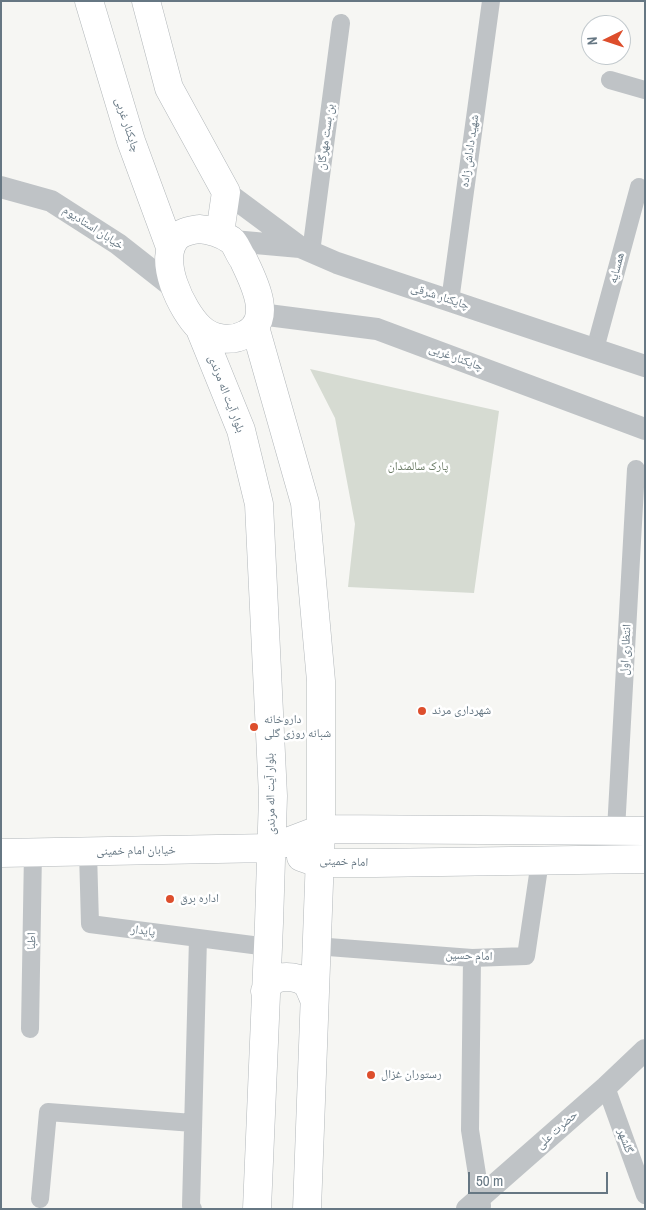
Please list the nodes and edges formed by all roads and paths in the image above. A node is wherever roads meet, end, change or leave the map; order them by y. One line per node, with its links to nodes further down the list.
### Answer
1 (89, 1): 11 (main road, چایکنار غربی)
2 (146, 1): 9 (main road)
3 (490, 1): 14 (street, شهید داداش زاده)
4 (341, 23): 12 (street, بن بست مهرگان)
5 (610, 80): 6 (street)
6 (645, 90)
7 (639, 186): 17 (street, همسایه)
8 (1, 187): 13 (street, خیابان استادیوم)
9 (226, 192): 10 (main road); 12 (street)
10 (226, 237): 11 (main road); 12 (street, چایکنار شرقی); 15 (main road)
11 (170, 247): 13 (main road)
12 (305, 249): 14 (street, چایکنار شرقی)
13 (174, 288): 16 (main road)
14 (450, 301): 17 (street, چایکنار شرقی)
15 (258, 321): 16 (main road); 19 (street, چایکنار غربی); 21 (main road)
16 (200, 329): 24 (main road, بلوار آیت اله مرندی)
17 (596, 349): 18 (street, چایکنار شرقی)
18 (645, 366)
19 (645, 428)
20 (636, 470): 22 (street, انتظاری اول)
21 (320, 829): 22 (main road); 24 (main road); 30 (main road)
22 (616, 830): 23 (main road)
23 (645, 831)
24 (271, 848): 26 (main road, خیابان امام خمینی); 30 (main road, امام خمینی); 33 (main road, بلوار آیت اله مرندی)
25 (33, 852): 26 (main road, خیابان امام خمینی); 27 (main road, خیابان امام خمینی); 37 (street, اطبا)
26 (88, 852): 31 (street, پایدار)
27 (1, 853)
28 (645, 859): 29 (main road, امام خمینی)
29 (540, 861): 30 (main road, امام خمینی); 34 (street, امام حسین)
30 (318, 863): 32 (main road)
31 (198, 938): 33 (street, پایدار); 40 (street)
32 (315, 946): 34 (street, امام حسین); 36 (main road)
33 (268, 947): 35 (main road, بلوار آیت اله مرندی)
34 (472, 958): 44 (street)
35 (265, 991): 36 (main road); 46 (main road, بلوار آیت اله مرندی)
36 (314, 999): 47 (main road)
37 (30, 1029)
38 (645, 1050): 39 (street, حضرت علی)
39 (606, 1087): 41 (street, گلشهر); 44 (street, حضرت علی)
40 (193, 1123): 43 (street); 45 (street)
41 (637, 1150): 42 (street, گلشهر)
42 (645, 1195)
43 (40, 1199)
44 (477, 1205)
45 (193, 1209)
46 (257, 1209)
47 (307, 1209)

